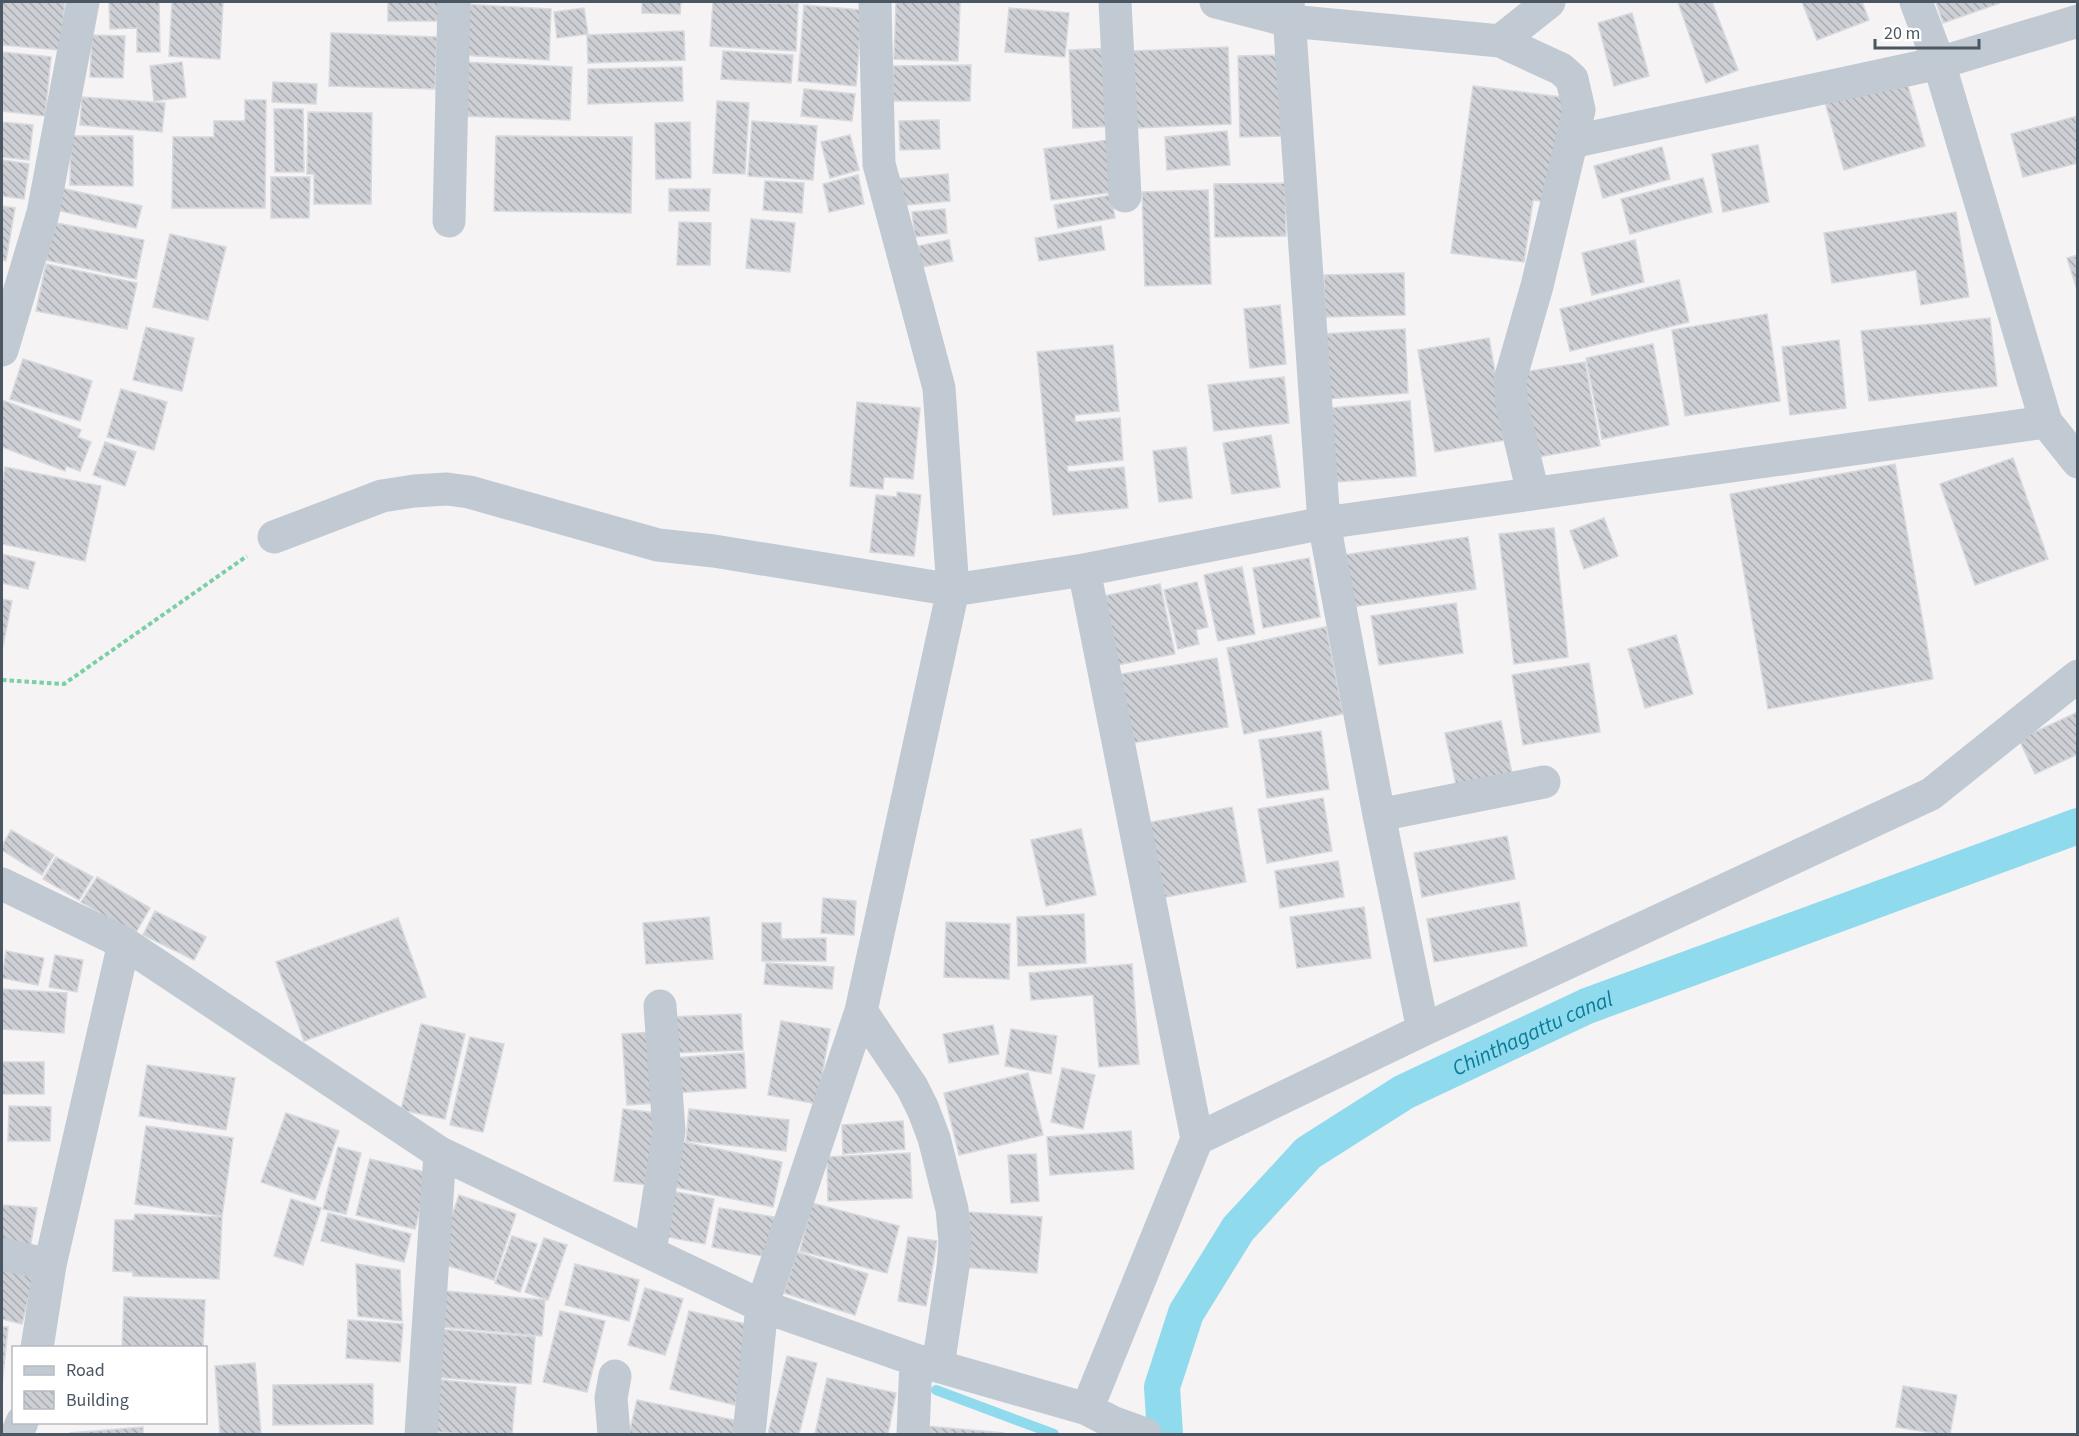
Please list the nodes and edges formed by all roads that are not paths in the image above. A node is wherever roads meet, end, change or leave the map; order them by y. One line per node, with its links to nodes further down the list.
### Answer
1 (83, 2): 15 (street)
2 (454, 2): 14 (street)
3 (875, 2): 22 (street)
4 (1115, 2): 13 (street)
5 (1216, 2): 8 (street)
6 (1549, 2): 10 (street)
7 (1916, 2): 11 (street)
8 (1289, 11): 10 (street); 19 (street)
9 (2078, 21): 11 (street)
10 (1500, 41): 12 (street)
11 (1939, 63): 12 (street); 16 (street)
12 (1571, 142): 18 (street)
13 (1125, 196)
14 (449, 221)
15 (2, 350)
16 (2046, 422): 17 (street); 18 (street)
17 (2078, 462)
18 (1533, 493): 19 (street)
19 (1324, 523): 21 (street); 25 (street)
20 (274, 537): 22 (street)
21 (1084, 570): 22 (street); 31 (street)
22 (953, 590): 29 (street)
23 (2078, 676): 30 (street)
24 (1544, 782): 25 (street)
25 (1379, 815): 30 (street)
26 (2, 884): 27 (street)
27 (124, 943): 32 (street); 35 (street)
28 (660, 1006): 33 (street)
29 (861, 1011): 36 (street); 38 (street)
30 (1423, 1030): 31 (street)
31 (1197, 1139): 40 (street)
32 (440, 1153): 33 (street); 41 (street)
33 (650, 1252): 36 (street)
34 (2, 1254): 35 (street)
35 (50, 1265): 37 (street)
36 (762, 1306): 38 (street); 43 (street)
37 (37, 1346)
38 (927, 1363): 40 (street); 44 (street)
39 (615, 1376): 42 (street)
40 (1099, 1415): 45 (street)
41 (421, 1434)
42 (614, 1434)
43 (749, 1434)
44 (913, 1434)
45 (1145, 1434)

